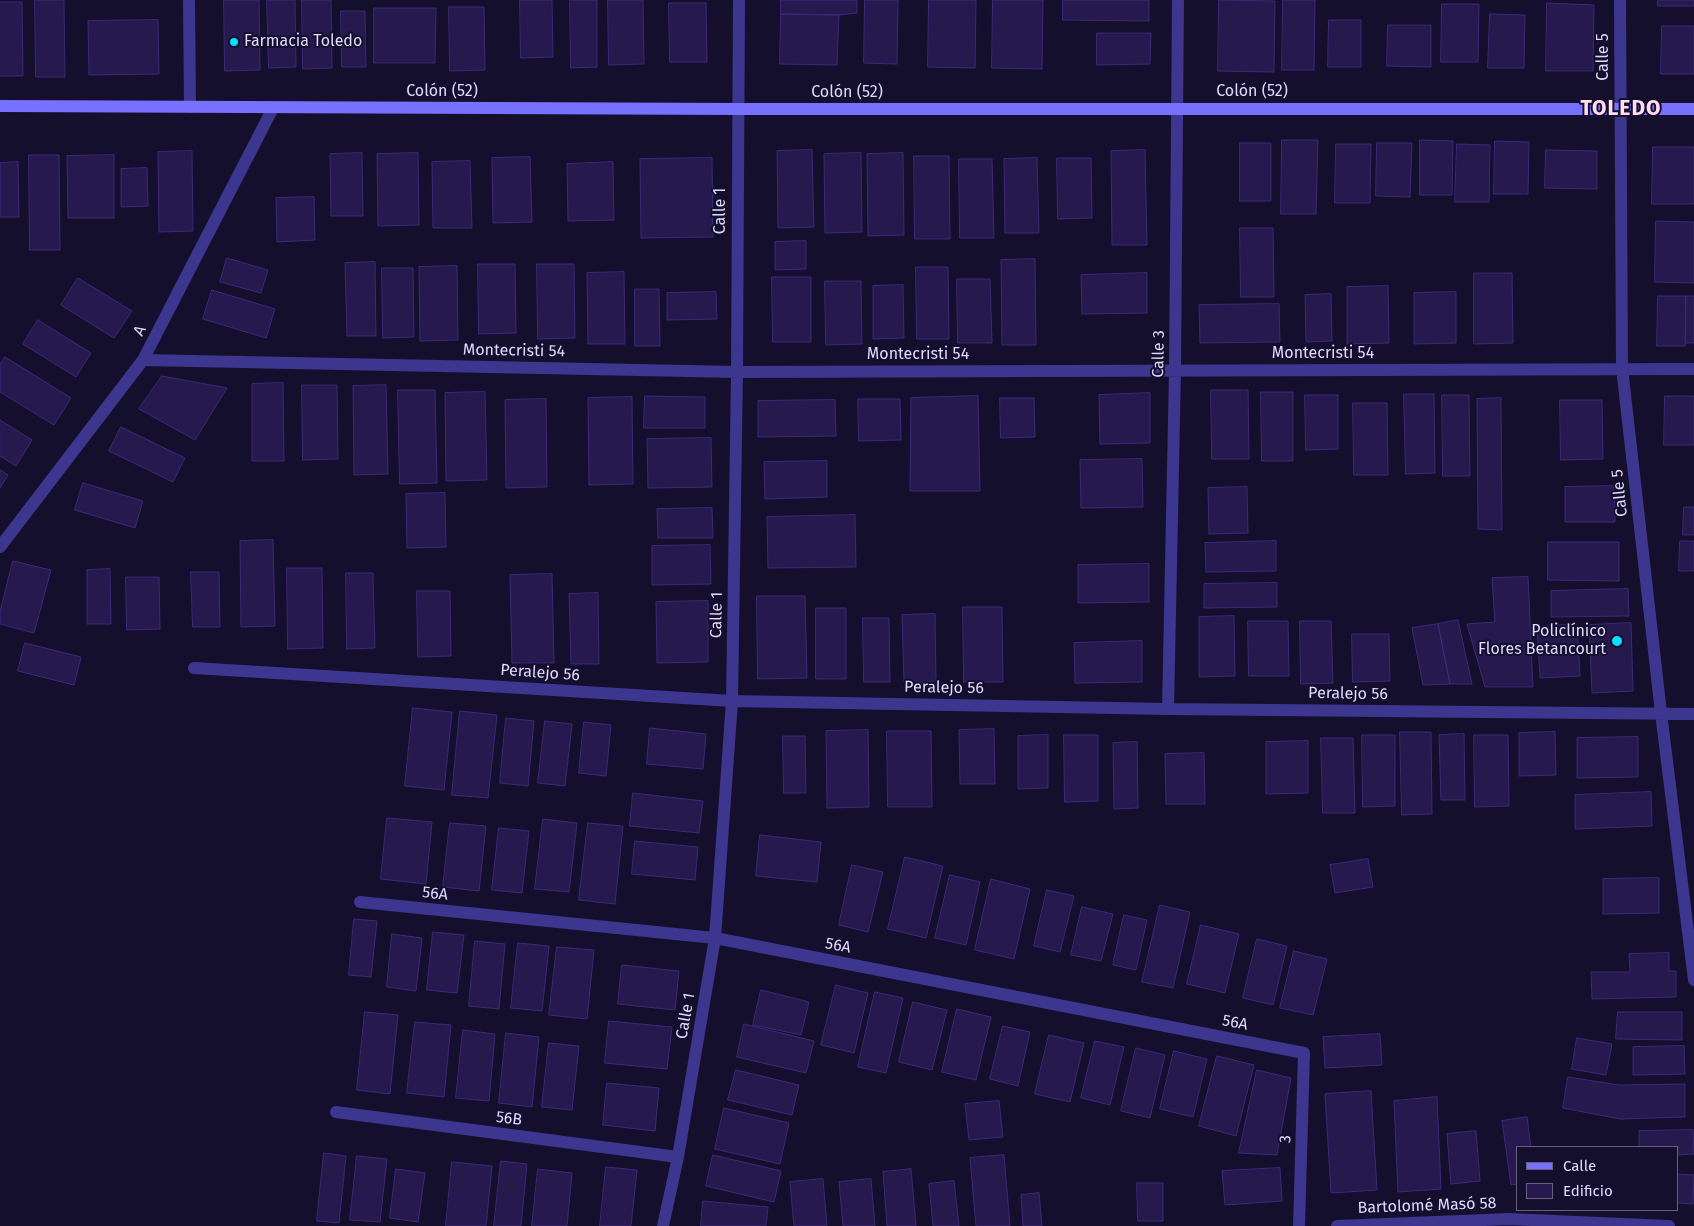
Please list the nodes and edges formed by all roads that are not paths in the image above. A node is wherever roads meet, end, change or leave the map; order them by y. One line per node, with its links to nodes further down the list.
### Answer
1 (189, 0): 6 (street)
2 (739, 0): 11 (street, Calle 1)
3 (1178, 0): 10 (street, Calle 3)
4 (1620, 0): 8 (street, Calle 5)
5 (0, 106): 6 (main road, Colón (52))
6 (190, 107): 7 (main road, Colón (52))
7 (273, 108): 11 (main road, Colón (52)); 12 (street, A)
8 (1621, 108): 9 (main road, Colón (52)); 10 (main road, Colón (52)); 13 (street, Calle 5)
9 (1694, 108)
10 (1177, 109): 11 (main road, Colón (52)); 15 (street, Calle 3)
11 (738, 110): 16 (street, Calle 1)
12 (143, 360): 16 (street, Montecristi 54); 17 (street, A)
13 (1622, 368): 14 (street, Montecristi 54); 15 (street, Montecristi 54); 21 (street, Calle 5)
14 (1694, 369)
15 (1175, 371): 16 (street, Montecristi 54); 20 (street, Calle 3)
16 (737, 372): 19 (street, Calle 1)
17 (0, 547)
18 (194, 668): 19 (street, Peralejo 56)
19 (732, 701): 20 (street, Peralejo 56); 24 (street, Calle 1)
20 (1168, 708): 21 (street, Peralejo 56)
21 (1661, 713): 22 (street, Peralejo 56); 25 (street, Calle 5)
22 (1694, 714)
23 (360, 902): 24 (street, 56A)
24 (715, 938): 26 (street, 56A); 28 (street, Calle 1)
25 (1694, 980)
26 (1304, 1054): 30 (street, 3)
27 (336, 1112): 28 (street, 56B)
28 (678, 1157): 29 (street, Calle 1)
29 (663, 1226)
30 (1299, 1226)
31 (1337, 1226): 32 (street, Bartolomé Masó 58)
32 (1669, 1226)

